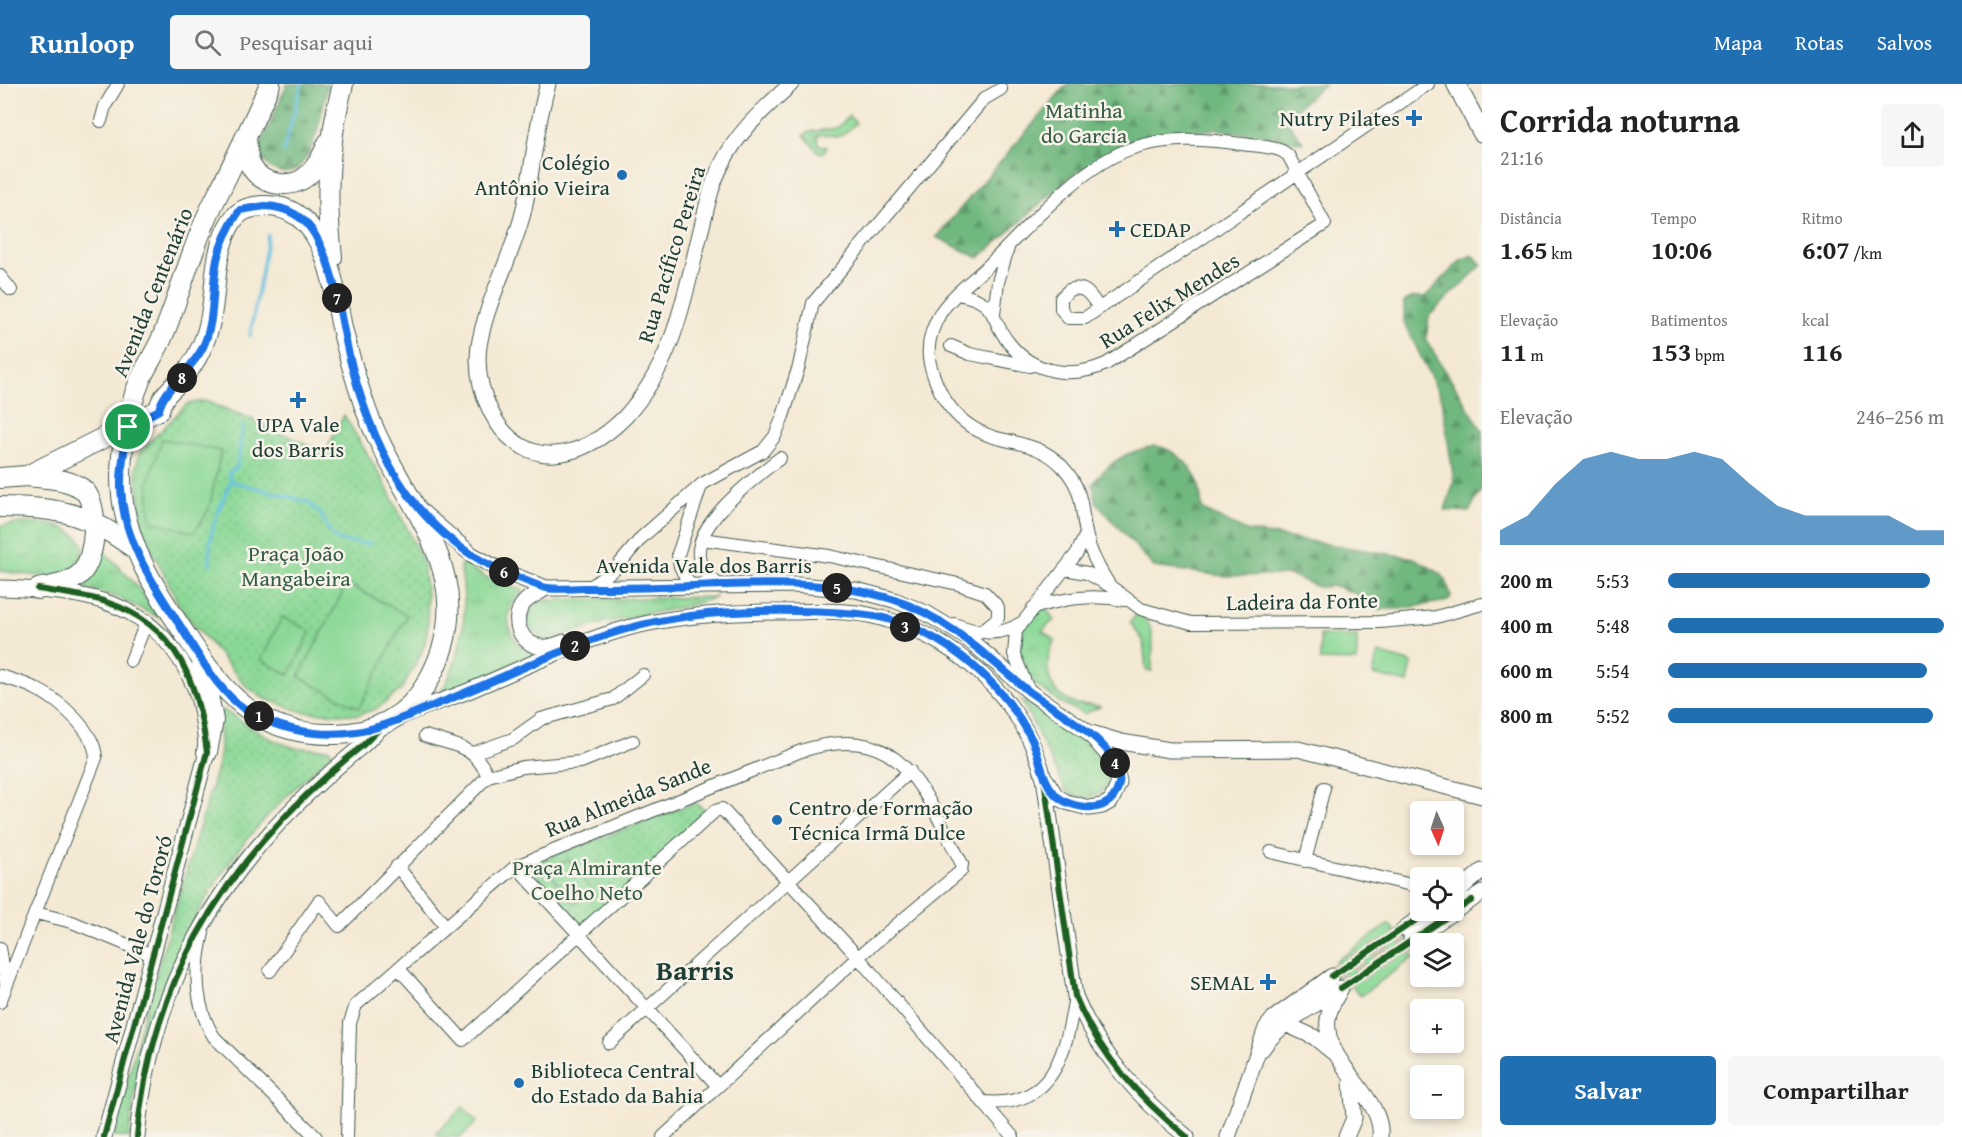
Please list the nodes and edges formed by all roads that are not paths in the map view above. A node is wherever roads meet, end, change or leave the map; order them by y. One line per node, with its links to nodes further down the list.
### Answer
1 (118, 84): 9 (street)
2 (270, 84): 12 (main road, Avenida Centenário)
3 (343, 84): 11 (main road)
4 (548, 84): 5 (street, Rua Pacífico Pereira)
5 (791, 84)
6 (1428, 84): 13 (street)
7 (1456, 84): 10 (main road)
8 (1001, 89): 27 (street)
9 (101, 121)
10 (1482, 133)
11 (332, 134): 12 (main road); 16 (main road)
12 (246, 138): 23 (main road, Avenida Centenário)
13 (1297, 176): 14 (street); 19 (street); 22 (street, Rua Felix Mendes)
14 (1009, 245): 18 (street); 20 (street)
15 (0, 276): 17 (street)
16 (335, 284): 23 (main road); 28 (main road)
17 (12, 290)
18 (958, 294): 20 (street); 33 (street)
19 (1099, 308)
20 (994, 314): 22 (street)
21 (951, 346): 22 (street)
22 (1040, 369)
23 (128, 427): 25 (main road); 35 (main road)
24 (780, 458): 34 (street)
25 (27, 476): 26 (main road); 32 (main road)
26 (0, 478)
27 (702, 484): 37 (street); 42 (street)
28 (411, 501): 41 (street, Avenida Vale dos Barris); 57 (main road)
29 (0, 507): 30 (main road)
30 (23, 507): 31 (main road); 32 (main road)
31 (0, 514)
32 (93, 521): 35 (main road); 43 (main road)
33 (1086, 534): 36 (street); 39 (street)
34 (702, 539): 38 (street); 51 (street)
35 (134, 548): 52 (main road)
36 (1065, 569): 39 (street, Ladeira da Fonte); 46 (street)
37 (690, 586): 38 (street, Avenida Vale dos Barris); 42 (street, Avenida Vale dos Barris)
38 (720, 586): 48 (street, Avenida Vale dos Barris)
39 (1110, 586): 44 (street, Ladeira da Fonte)
40 (0, 588): 43 (street)
41 (546, 588): 42 (street, Avenida Vale dos Barris); 50 (street)
42 (589, 588)
43 (38, 589): 47 (street)
44 (1126, 600): 45 (street, Ladeira da Fonte); 46 (street, Ladeira da Fonte)
45 (1482, 604)
46 (1033, 608): 49 (street)
47 (147, 620): 53 (street); 61 (street)
48 (942, 620): 51 (street); 56 (street, Avenida Vale dos Barris)
49 (1021, 623): 51 (street); 56 (street)
50 (632, 627): 57 (street, Avenida Vale dos Barris); 65 (street, Avenida Vale dos Barris)
51 (979, 633)
52 (200, 658): 57 (main road); 61 (main road)
53 (131, 660)
54 (643, 675): 62 (street)
55 (0, 676): 79 (street)
56 (1031, 693): 58 (street, Avenida Vale dos Barris)
57 (385, 724): 80 (street, Avenida Vale do Tororó)
58 (1088, 732): 65 (street); 67 (street)
59 (425, 736): 62 (street)
60 (633, 741): 64 (street)
61 (207, 752): 86 (street, Avenida Vale do Tororó)
62 (472, 753): 64 (street)
63 (910, 771): 71 (street, Rua Almeida Sande); 73 (street); 87 (street)
64 (488, 776): 70 (street)
65 (1044, 778): 92 (street, Avenida Vale dos Barris)
66 (1324, 788): 69 (street)
67 (1482, 796)
68 (1271, 852): 69 (street)
69 (1305, 861): 74 (street)
70 (398, 866): 83 (street); 89 (street)
71 (516, 866): 83 (street, Rua Almeida Sande); 84 (street)
72 (1482, 871): 75 (street)
73 (787, 880): 84 (street); 87 (street); 94 (street)
74 (1410, 885)
75 (1464, 886)
76 (1464, 897): 77 (street)
77 (1479, 899): 78 (street)
78 (1464, 906)
79 (36, 913): 86 (street); 91 (street)
80 (207, 917): 103 (street, Avenida Vale do Tororó); 104 (street)
81 (1420, 921): 82 (street)
82 (1434, 921)
83 (446, 927): 88 (street, Rua Almeida Sande)
84 (580, 935): 88 (street); 94 (street)
85 (0, 948): 91 (street)
86 (152, 955): 102 (street, Avenida Vale do Tororó)
87 (858, 957): 99 (street); 100 (street)
88 (399, 969): 105 (street, Rua Almeida Sande)
89 (270, 971)
90 (0, 972): 91 (street)
91 (6, 985): 93 (street)
92 (1076, 996): 100 (street); 107 (street, Avenida Vale dos Barris)
93 (0, 1002)
94 (647, 1009): 96 (street); 99 (street)
95 (1280, 1022): 97 (street); 97 (street); 108 (street)
96 (609, 1042)
97 (1340, 1059): 98 (street)
98 (1351, 1077): 109 (street); 110 (street)
99 (717, 1085): 101 (street)
100 (985, 1102): 106 (street)
101 (667, 1136)
102 (104, 1137)
103 (137, 1137)
104 (316, 1137)
105 (347, 1137)
106 (1013, 1137)
107 (1187, 1137)
108 (1228, 1137)
109 (1346, 1137)
110 (1380, 1137)

